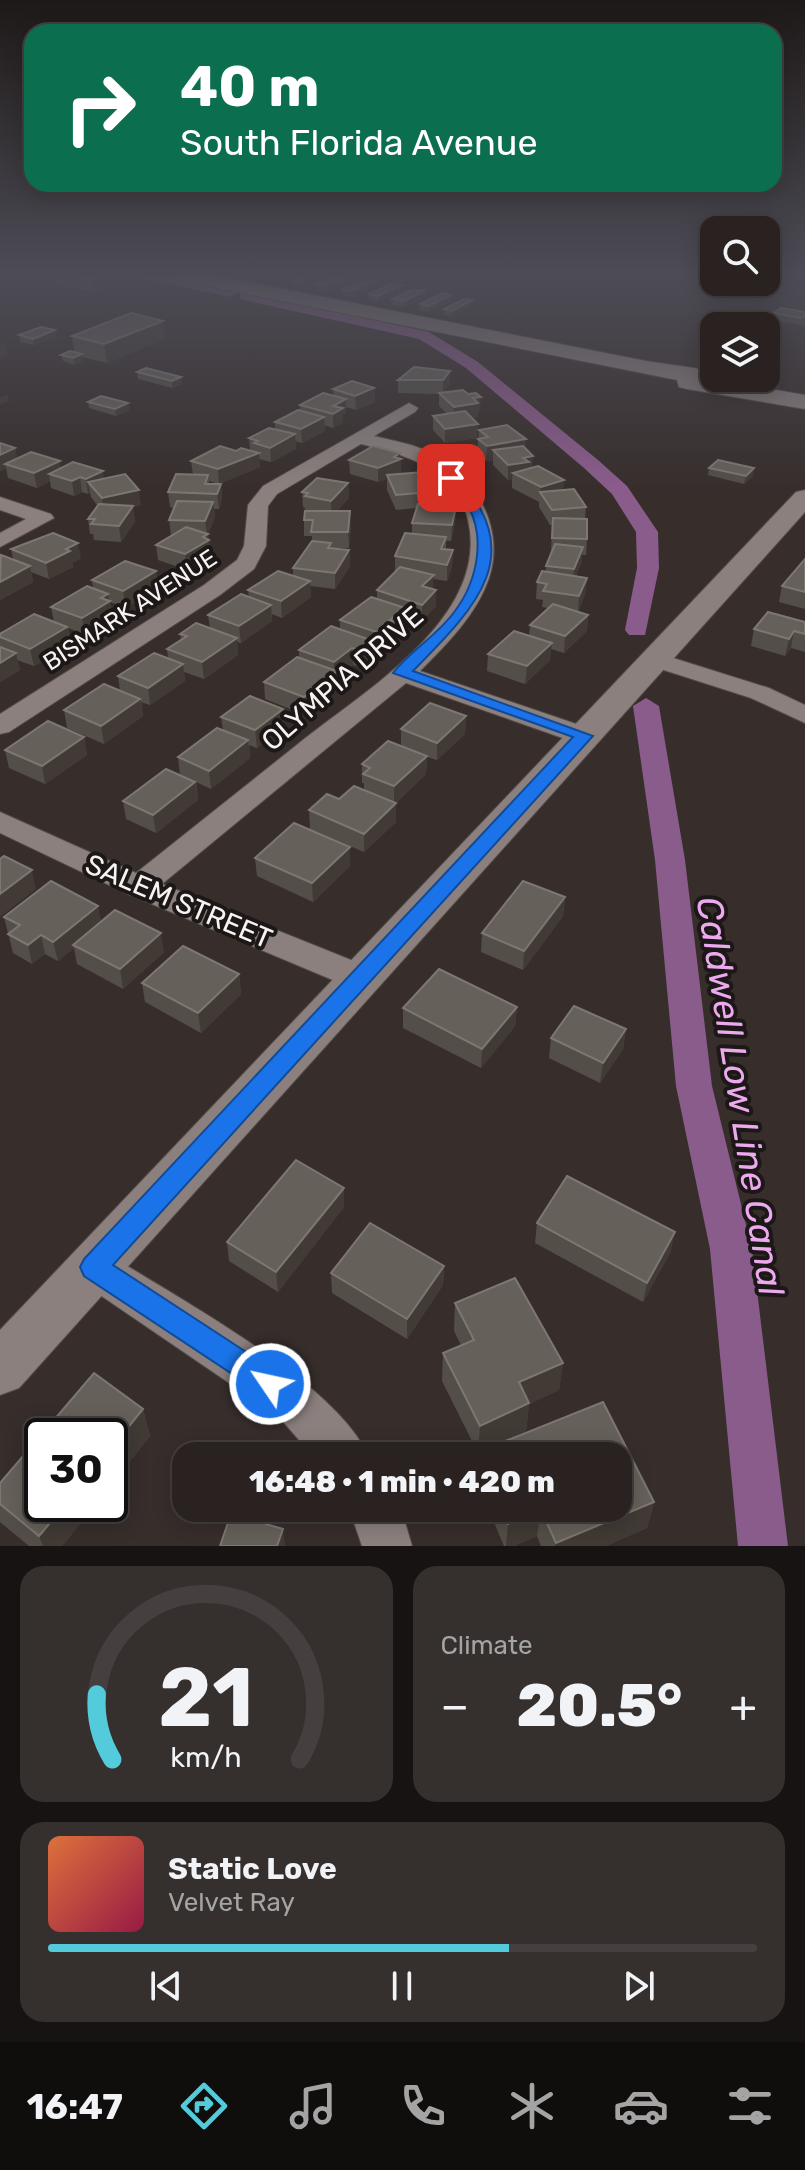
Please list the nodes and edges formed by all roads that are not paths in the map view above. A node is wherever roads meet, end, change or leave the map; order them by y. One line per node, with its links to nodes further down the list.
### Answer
1 (527, 344): 2 (main road)
2 (646, 368): 3 (main road); 6 (main road)
3 (700, 376)
4 (780, 388): 5 (main road)
5 (805, 392)
6 (805, 402)
7 (409, 408): 8 (street, BISMARK AVENUE)
8 (359, 438): 14 (street, OLYMPIA DRIVE); 16 (street, BISMARK AVENUE)
9 (805, 480): 10 (street)
10 (805, 497): 13 (street)
11 (0, 503): 12 (street)
12 (0, 541)
13 (654, 659): 15 (street); 17 (street)
14 (402, 673): 17 (street); 19 (street, OLYMPIA DRIVE)
15 (805, 715)
16 (0, 726)
17 (584, 736): 20 (street)
18 (0, 821): 19 (street, SALEM STREET)
19 (139, 887): 20 (street, SALEM STREET)
20 (359, 977): 21 (street)
21 (93, 1267): 22 (street); 23 (street)
22 (0, 1369)
23 (332, 1442)
24 (381, 1522): 25 (street)
25 (387, 1546)

